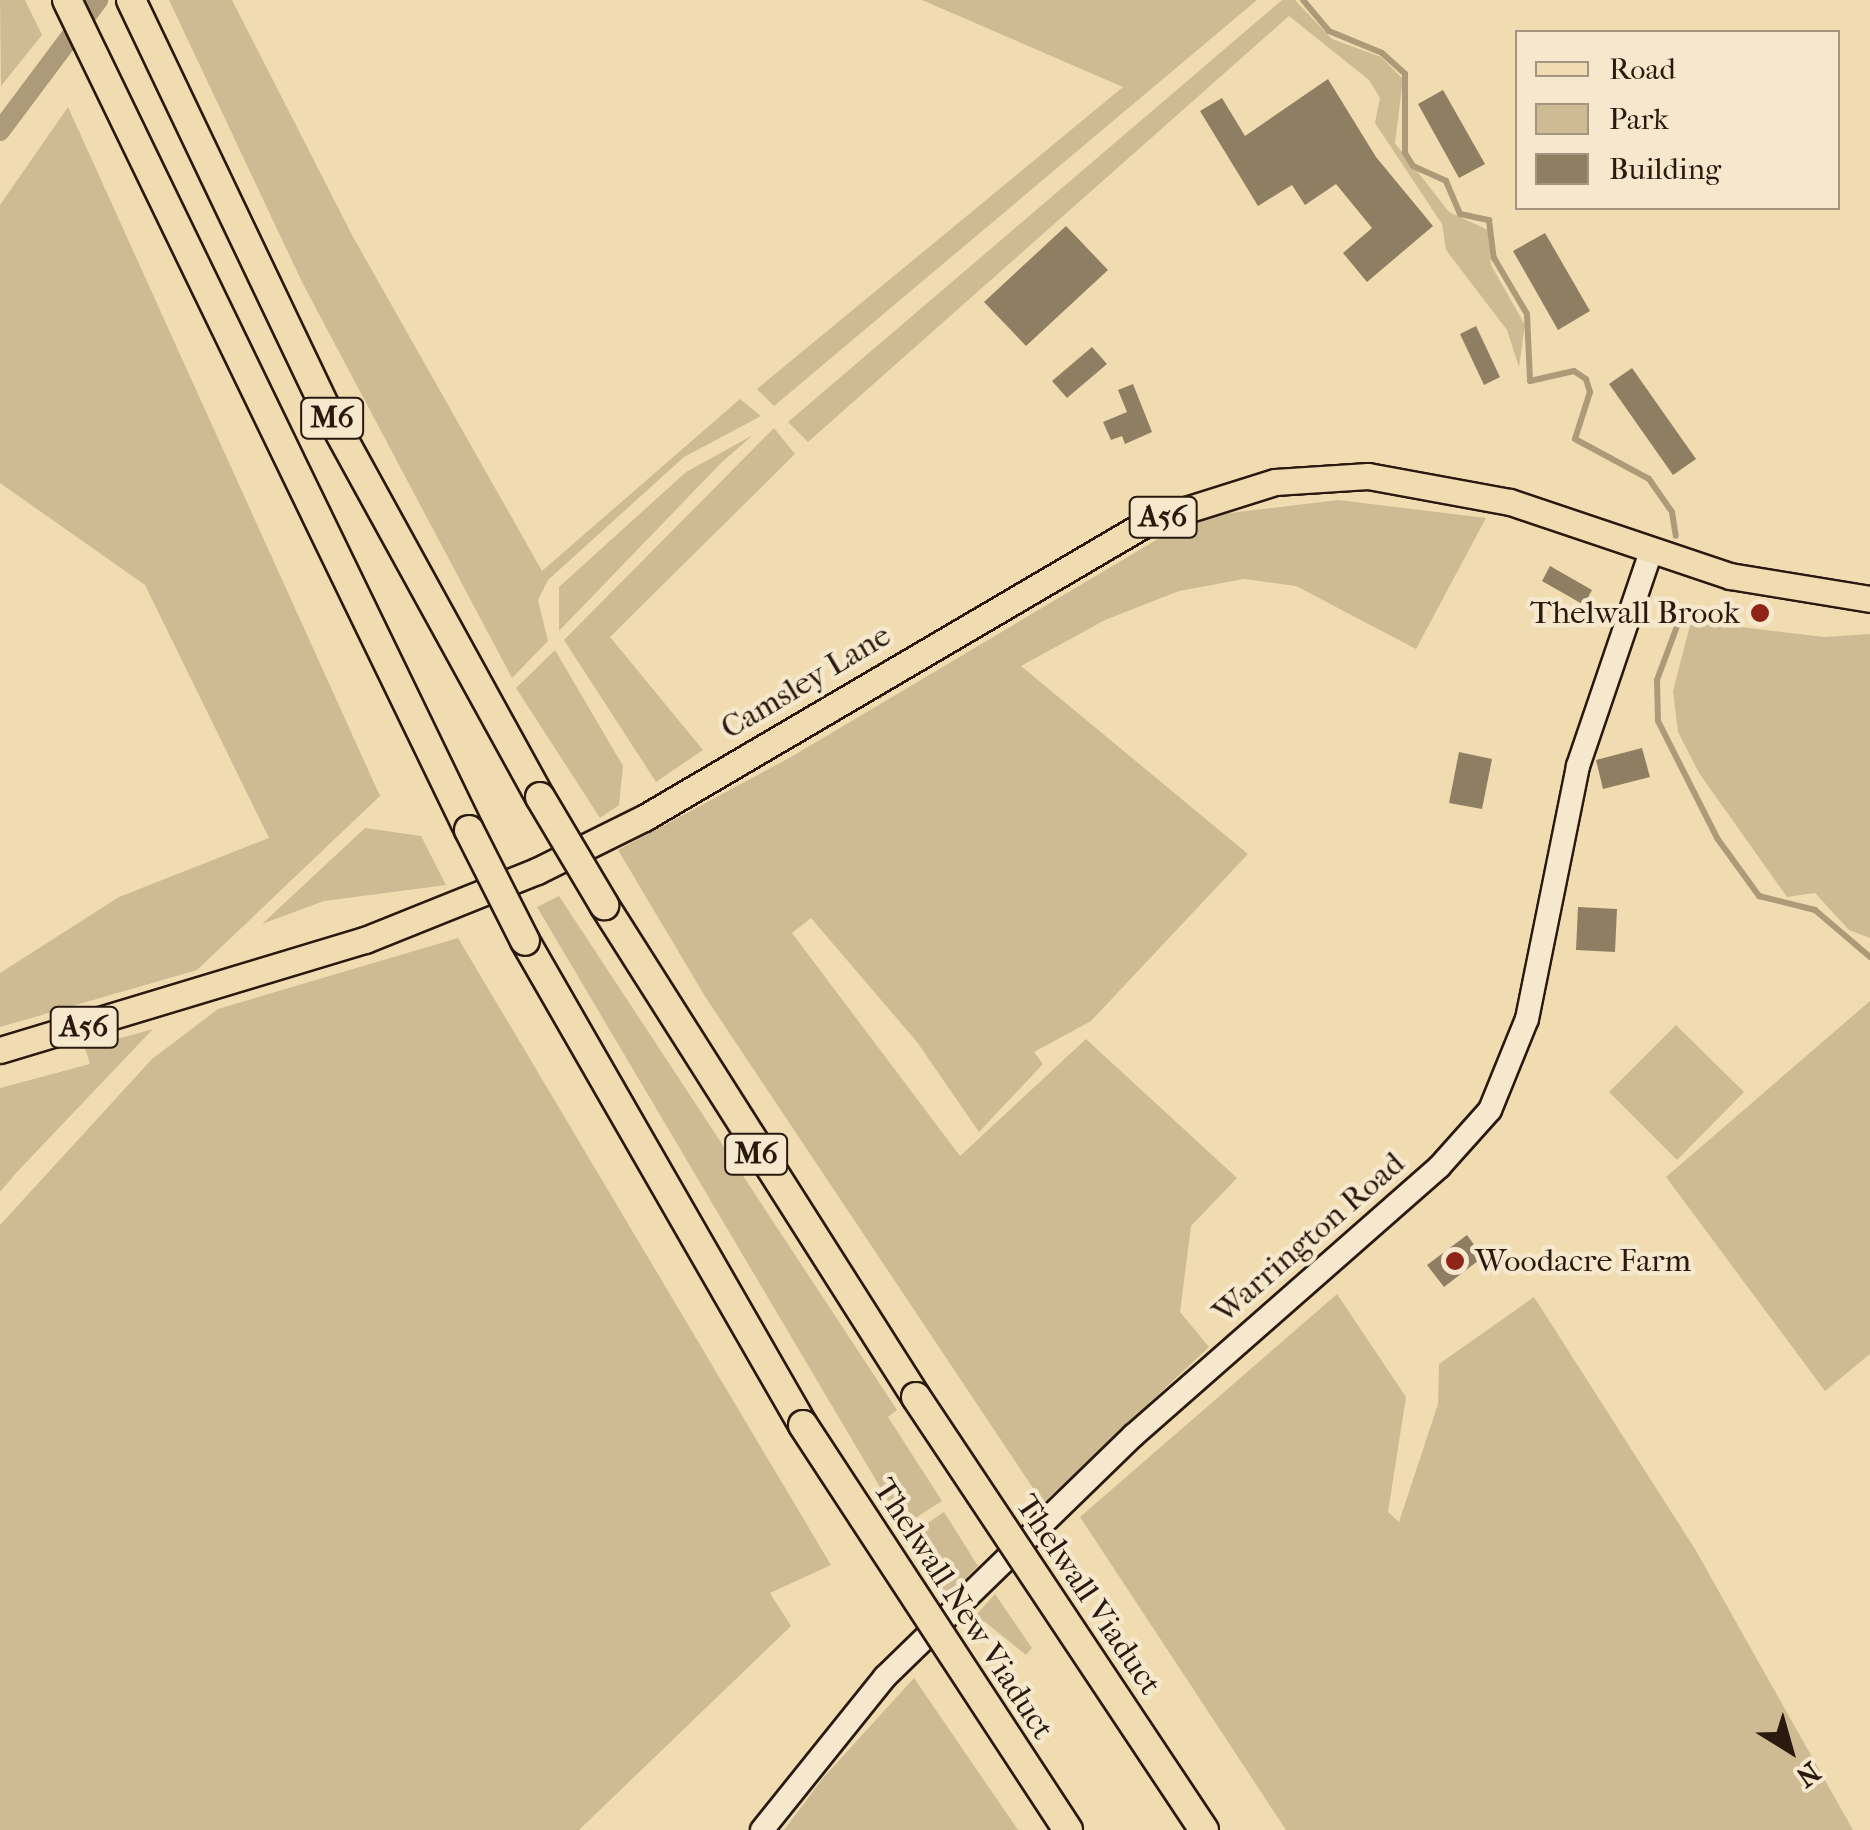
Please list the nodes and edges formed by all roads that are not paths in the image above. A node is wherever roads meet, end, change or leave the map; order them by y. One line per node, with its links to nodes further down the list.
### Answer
1 (67, 0): 7 (highway, Thelwall New Viaduct / M6, bridge)
2 (131, 0): 8 (highway, Thelwall Viaduct / M6, bridge)
3 (1651, 551): 4 (main road, A56); 5 (main road, Camsley Lane / A56); 6 (street, Warrington Road)
4 (1870, 599)
5 (0, 1050)
6 (762, 1830)
7 (1068, 1830)
8 (1204, 1830)

